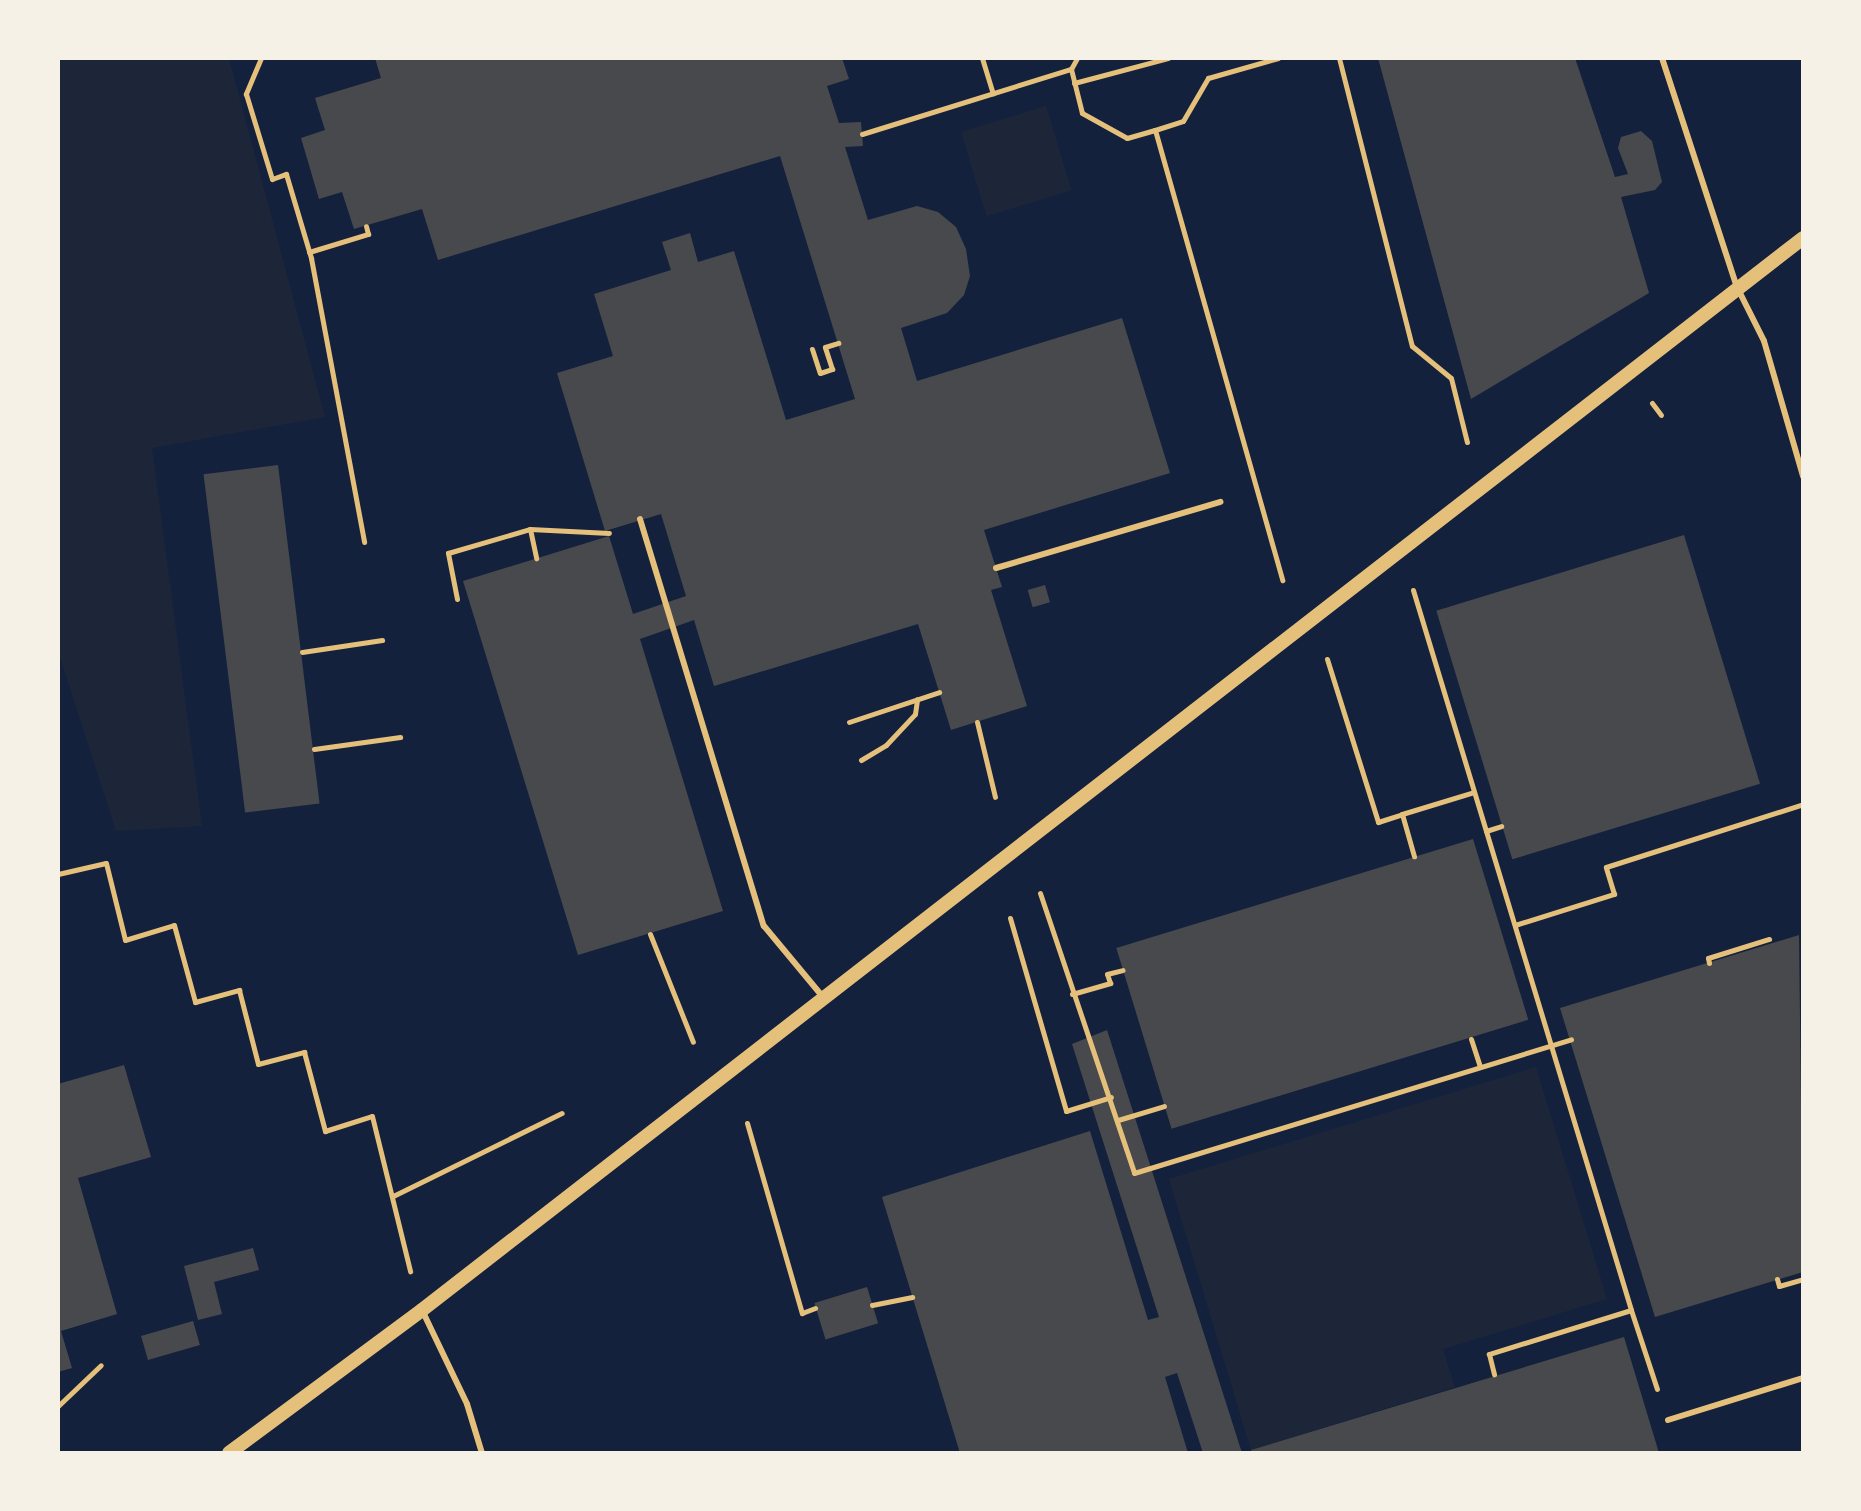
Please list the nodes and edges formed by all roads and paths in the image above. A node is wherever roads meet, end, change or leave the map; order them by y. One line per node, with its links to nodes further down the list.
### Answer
1 (261, 58): 15 (path)
2 (982, 58): 10 (path)
3 (1077, 58): 8 (path)
4 (1168, 58): 9 (path)
5 (1278, 58): 11 (path)
6 (1339, 58): 19 (path)
7 (1662, 58): 16 (lane)
8 (1071, 69): 9 (path); 10 (path)
9 (1074, 83): 11 (path)
10 (993, 93): 12 (path)
11 (1155, 130): 29 (path)
12 (862, 134)
13 (366, 226): 15 (path)
14 (1803, 238): 16 (street)
15 (309, 252): 25 (path)
16 (1737, 287): 20 (lane); 26 (street)
17 (838, 343): 18 (path)
18 (812, 349)
19 (1467, 442)
20 (1803, 476)
21 (1220, 502): 28 (lane)
22 (640, 519): 24 (lane)
23 (530, 529): 24 (path); 27 (path); 30 (path)
24 (645, 537): 57 (lane)
25 (364, 542)
26 (1399, 548): 41 (path); 57 (street)
27 (536, 558)
28 (996, 568)
29 (1282, 580)
30 (457, 599)
31 (382, 640): 32 (path)
32 (302, 652)
33 (1327, 659): 44 (path)
34 (939, 692): 35 (path)
35 (917, 699): 36 (path); 40 (path)
36 (849, 722)
37 (977, 722): 42 (path)
38 (400, 737): 39 (path)
39 (314, 749)
40 (861, 760)
41 (1474, 792): 44 (path); 46 (path)
42 (995, 797)
43 (1803, 804): 51 (path)
44 (1402, 814): 47 (path)
45 (1501, 826): 46 (path)
46 (1486, 831): 51 (path)
47 (1414, 856)
48 (58, 874): 68 (path)
49 (1040, 893): 56 (path)
50 (1010, 918): 63 (path)
51 (1515, 925): 61 (path)
52 (650, 934): 60 (path)
53 (1769, 939): 54 (path)
54 (1709, 963)
55 (1123, 970): 56 (path)
56 (1072, 994): 63 (path)
57 (823, 997): 75 (street)
58 (1471, 1039): 62 (path)
59 (1571, 1039): 61 (path)
60 (693, 1042)
61 (1551, 1046): 62 (path); 76 (path)
62 (1480, 1066): 66 (path)
63 (1111, 1097): 66 (path)
64 (1164, 1106): 66 (path)
65 (562, 1113): 68 (path)
66 (1118, 1120)
67 (747, 1123): 74 (path)
68 (393, 1196): 69 (path)
69 (403, 1243)
70 (1777, 1279): 71 (path)
71 (1803, 1279)
72 (912, 1297): 73 (path)
73 (872, 1305)
74 (815, 1308)
75 (422, 1310): 82 (street); 83 (lane)
76 (1631, 1310): 78 (path); 81 (path)
77 (101, 1365): 80 (path)
78 (1494, 1374)
79 (1803, 1378): 81 (lane)
80 (58, 1406)
81 (1668, 1420)
82 (229, 1453)
83 (482, 1453)

